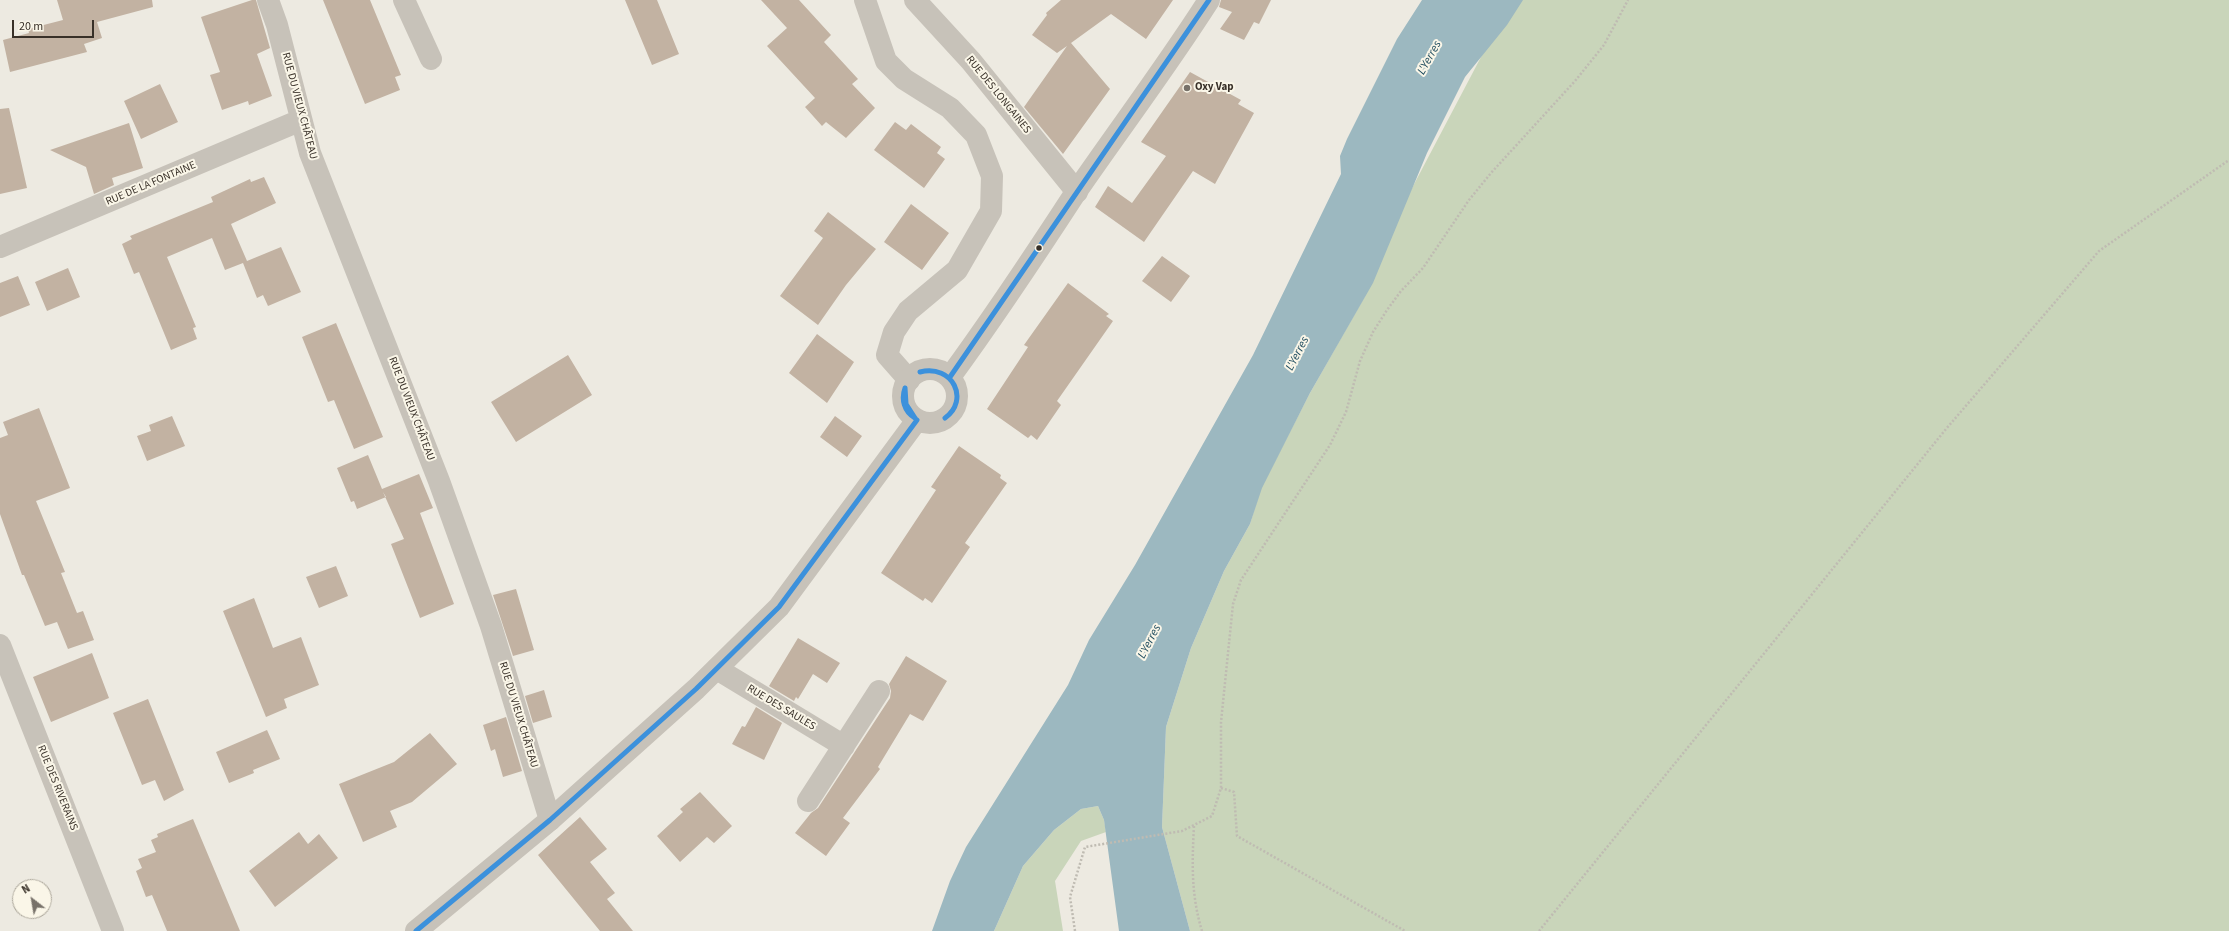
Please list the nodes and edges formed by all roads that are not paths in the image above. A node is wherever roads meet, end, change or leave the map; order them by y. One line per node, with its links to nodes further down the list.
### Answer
1 (268, 0): 7 (street, RUE DU VIEUX CHÂTEAU)
2 (404, 0): 6 (street)
3 (865, 0): 11 (street)
4 (916, 0): 8 (street, RUE DES LONGAINES)
5 (1208, 0): 8 (street)
6 (431, 59)
7 (301, 120): 9 (street, RUE DE LA FONTAINE); 18 (street, RUE DU VIEUX CHÂTEAU)
8 (1077, 192): 10 (street)
9 (0, 247)
10 (950, 377): 11 (street); 12 (street)
11 (909, 380): 12 (street)
12 (917, 420): 14 (street)
13 (0, 645): 19 (street, RUE DES RIVERAINS)
14 (717, 669): 16 (street, RUE DES SAULES); 18 (street)
15 (879, 691): 16 (street)
16 (844, 746): 17 (street)
17 (808, 801)
18 (550, 820): 20 (street)
19 (113, 931)
20 (416, 931)

